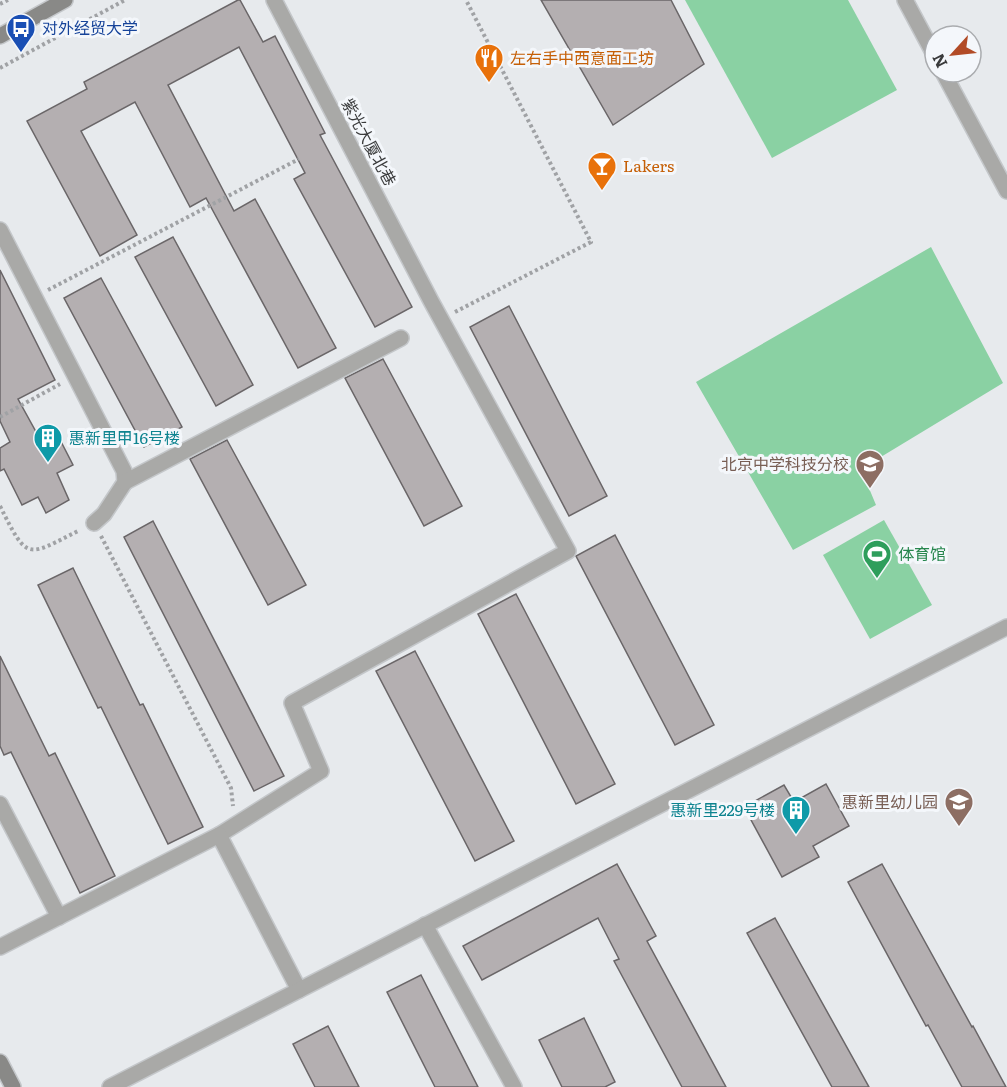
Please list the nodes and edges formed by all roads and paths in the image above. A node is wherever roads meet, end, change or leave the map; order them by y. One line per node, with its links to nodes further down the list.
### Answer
1 (8, 0): 7 (path)
2 (65, 0): 9 (street)
3 (124, 0): 10 (path)
4 (274, 0): 16 (street, 紫光大厦北巷)
5 (466, 0): 16 (path)
6 (905, 0): 8 (street)
7 (0, 4)
8 (923, 34)
9 (0, 36)
10 (0, 68)
11 (949, 84): 13 (street)
12 (299, 159): 15 (path)
13 (1007, 191)
14 (0, 230): 15 (street)
15 (34, 297): 18 (street)
16 (441, 319): 25 (street, 紫光大厦北巷)
17 (400, 338): 20 (street)
18 (71, 367): 19 (path); 20 (street)
19 (0, 417)
20 (125, 482): 22 (street)
21 (0, 506): 22 (path)
22 (94, 522): 25 (path)
23 (1007, 627): 27 (street)
24 (0, 804): 26 (street)
25 (219, 835): 26 (street); 29 (street)
26 (59, 917): 28 (street)
27 (425, 925): 29 (street); 33 (street)
28 (0, 947)
29 (299, 990): 32 (street)
30 (0, 1062): 31 (street)
31 (13, 1087)
32 (110, 1087)
33 (514, 1087)

